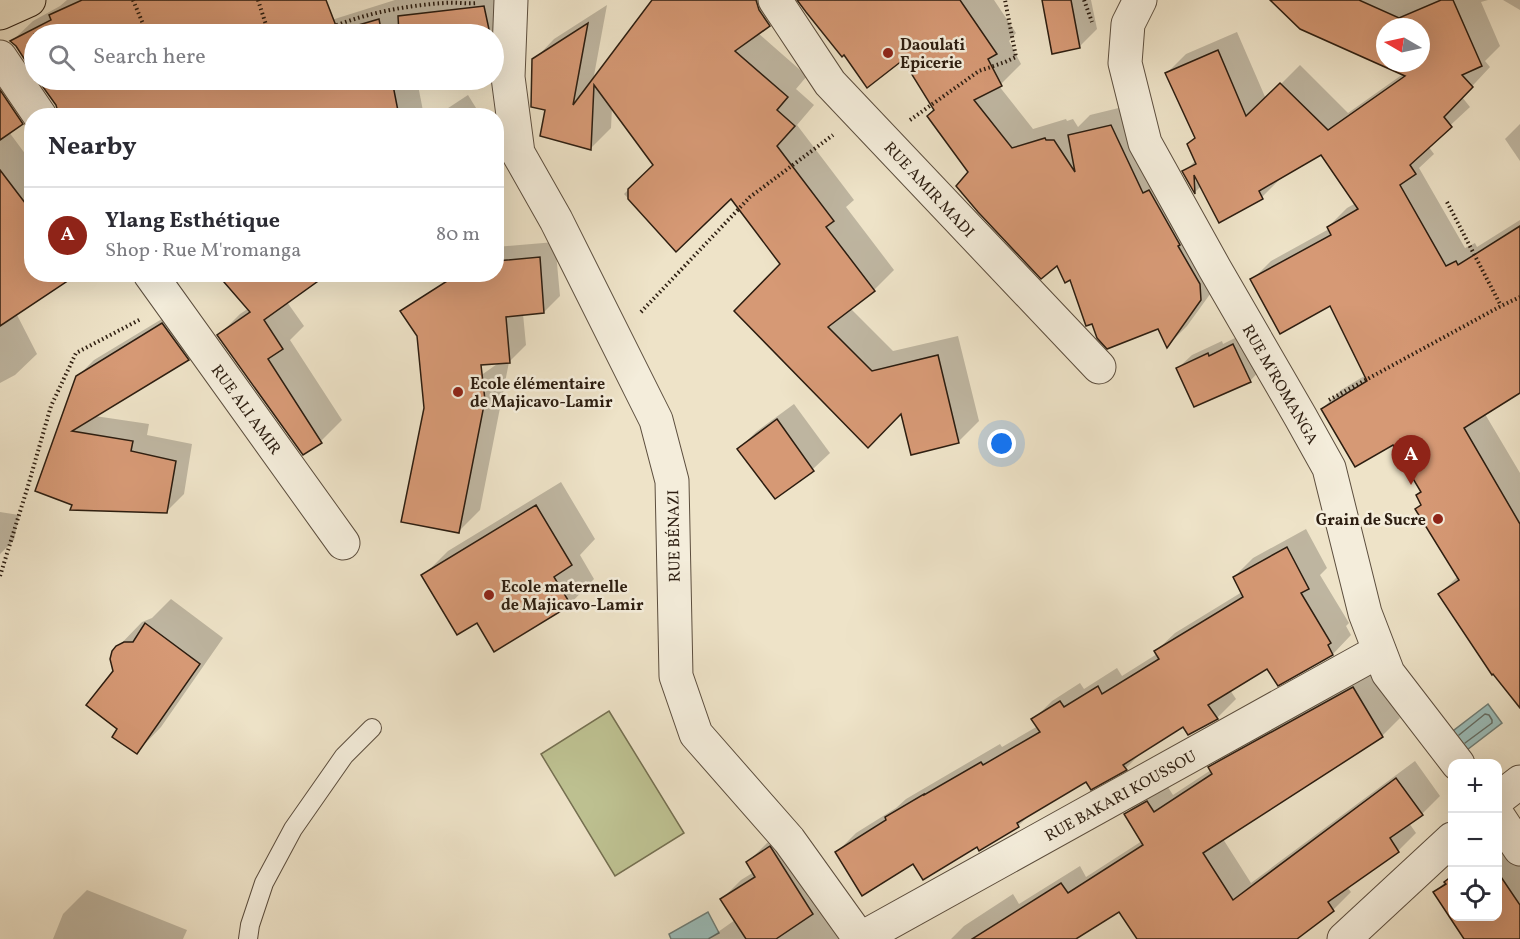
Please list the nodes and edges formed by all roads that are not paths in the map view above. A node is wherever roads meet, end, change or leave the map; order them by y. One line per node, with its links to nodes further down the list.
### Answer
1 (29, 0): 5 (main road)
2 (511, 0): 20 (street, RUE BÉNAZI)
3 (775, 0): 9 (street, RUE AMIR MADI)
4 (1140, 0): 11 (street, RUE M'ROMANGA)
5 (0, 13)
6 (0, 57): 7 (street)
7 (35, 108)
8 (156, 282): 10 (street, RUE ALI AMIR)
9 (1099, 367)
10 (343, 543)
11 (1379, 651): 13 (street, RUE M'ROMANGA); 20 (street, RUE BAKARI KOUSSOU)
12 (372, 728): 19 (lane)
13 (1454, 759)
14 (1520, 782): 15 (street)
15 (1502, 795)
16 (1502, 823): 18 (street)
17 (1448, 843): 21 (street)
18 (1520, 849)
19 (248, 939)
20 (860, 939)
21 (1344, 939)

